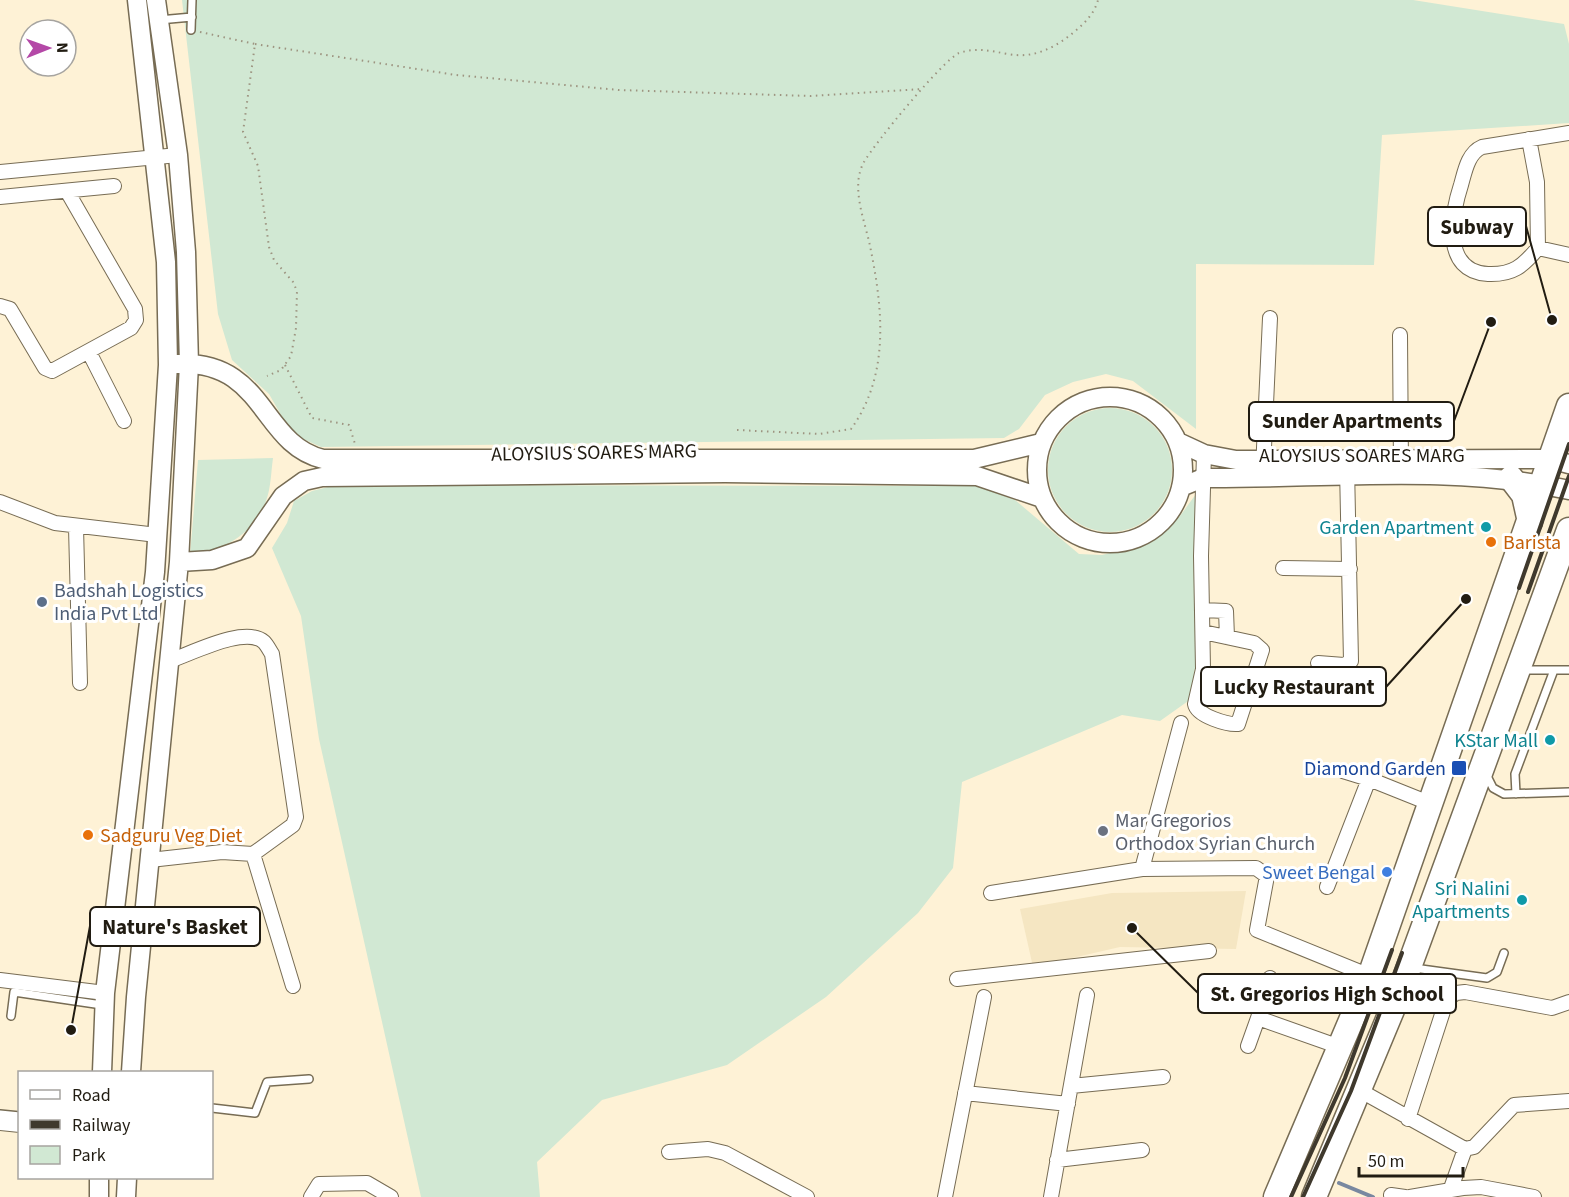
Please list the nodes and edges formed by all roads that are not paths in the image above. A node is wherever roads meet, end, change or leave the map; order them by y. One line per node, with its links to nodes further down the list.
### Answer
1 (137, 0): 10 (main road)
2 (156, 0): 5 (main road)
3 (192, 0): 4 (lane)
4 (192, 17): 5 (lane); 6 (lane)
5 (159, 20): 9 (main road)
6 (191, 30)
7 (1569, 133): 8 (street)
8 (1529, 139): 15 (street); 15 (street)
9 (178, 155): 10 (street); 21 (main road)
10 (156, 158): 11 (street); 22 (main road)
11 (0, 172)
12 (114, 186): 13 (street)
13 (67, 190): 14 (street); 20 (street)
14 (0, 197)
15 (1538, 248): 16 (street)
16 (1569, 255)
17 (0, 306): 20 (street)
18 (1270, 318): 33 (street)
19 (1400, 335): 32 (street)
20 (90, 352): 24 (street)
21 (189, 364): 22 (main road, ALOYSIUS SOARES MARG); 30 (main road, ALOYSIUS SOARES MARG); 45 (main road)
22 (168, 365): 44 (main road)
23 (1569, 406): 28 (highway)
24 (124, 421)
25 (1178, 442): 26 (main road); 27 (main road, ALOYSIUS SOARES MARG); 37 (main road)
26 (1041, 443): 29 (main road, ALOYSIUS SOARES MARG); 39 (main road)
27 (1204, 454): 33 (main road, ALOYSIUS SOARES MARG); 35 (street)
28 (1559, 462): 34 (main road, ALOYSIUS SOARES MARG); 36 (highway)
29 (725, 465): 30 (main road, ALOYSIUS SOARES MARG); 39 (main road, ALOYSIUS SOARES MARG)
30 (356, 468): 45 (main road, ALOYSIUS SOARES MARG)
31 (1347, 468): 32 (main road, ALOYSIUS SOARES MARG); 33 (main road, ALOYSIUS SOARES MARG); 47 (street)
32 (1401, 468): 34 (main road, ALOYSIUS SOARES MARG)
33 (1263, 470): 35 (main road, ALOYSIUS SOARES MARG)
34 (1496, 472): 36 (main road, ALOYSIUS SOARES MARG); 41 (highway)
35 (1203, 478): 37 (main road, ALOYSIUS SOARES MARG); 48 (street)
36 (1544, 483): 38 (main road, ALOYSIUS SOARES MARG); 41 (highway)
37 (1181, 487): 39 (main road)
38 (1569, 490)
39 (1042, 498)
40 (0, 502): 42 (street)
41 (1530, 522): 63 (highway)
42 (76, 527): 44 (street); 56 (street)
43 (1568, 536): 53 (highway)
44 (157, 541): 45 (main road, ALOYSIUS SOARES MARG); 69 (main road)
45 (179, 555): 51 (main road)
46 (1283, 568): 47 (street)
47 (1350, 569): 52 (street)
48 (1203, 610): 49 (street); 50 (street)
49 (1203, 632): 50 (street); 50 (street)
50 (1227, 637)
51 (169, 662): 64 (street); 65 (main road)
52 (1318, 663)
53 (1518, 670): 54 (lane); 58 (highway)
54 (1554, 670): 55 (lane); 62 (lane)
55 (1569, 670)
56 (80, 683)
57 (1181, 723): 66 (street)
58 (1482, 770): 62 (lane); 73 (highway)
59 (1343, 771): 60 (street)
60 (1369, 779): 63 (street); 67 (street)
61 (1569, 792): 62 (lane)
62 (1516, 794)
63 (1429, 803): 74 (highway)
64 (253, 854): 65 (street); 78 (street)
65 (150, 860): 70 (main road)
66 (1142, 869): 68 (street); 74 (street)
67 (1327, 887)
68 (991, 893)
69 (116, 905): 70 (main road); 81 (main road)
70 (145, 909): 88 (main road)
71 (1209, 951): 76 (street)
72 (1504, 953): 73 (lane)
73 (1409, 968): 92 (highway)
74 (1370, 976): 86 (highway)
75 (1270, 978): 84 (street)
76 (957, 979)
77 (0, 980): 81 (street)
78 (293, 986)
79 (1087, 995): 91 (street)
80 (984, 997): 93 (street)
81 (105, 999): 83 (lane); 87 (main road)
82 (1569, 1002): 99 (street)
83 (11, 1016)
84 (1258, 1018): 85 (street); 86 (street)
85 (1248, 1046)
86 (1340, 1047): 116 (highway)
87 (102, 1071)
88 (131, 1071)
89 (1163, 1077): 91 (street)
90 (309, 1079): 96 (lane)
91 (1071, 1086): 95 (street)
92 (1359, 1090): 99 (street); 117 (highway)
93 (965, 1093): 95 (street); 114 (street)
94 (1569, 1101): 102 (street)
95 (1068, 1104): 105 (street)
96 (213, 1107)
97 (0, 1114): 98 (lane)
98 (18, 1116)
99 (1408, 1119): 102 (street)
100 (0, 1123): 101 (street)
101 (18, 1125)
102 (1465, 1149): 108 (street)
103 (1142, 1150): 105 (street)
104 (669, 1152): 113 (street)
105 (1058, 1160): 115 (street)
106 (99, 1179): 109 (main road)
107 (127, 1179): 110 (main road)
108 (1450, 1191): 118 (street); 119 (street)
109 (99, 1197)
110 (126, 1197)
111 (311, 1197): 112 (street)
112 (391, 1197)
113 (807, 1197)
114 (945, 1197)
115 (1051, 1197)
116 (1276, 1197)
117 (1314, 1197)
118 (1410, 1197)
119 (1534, 1197)

